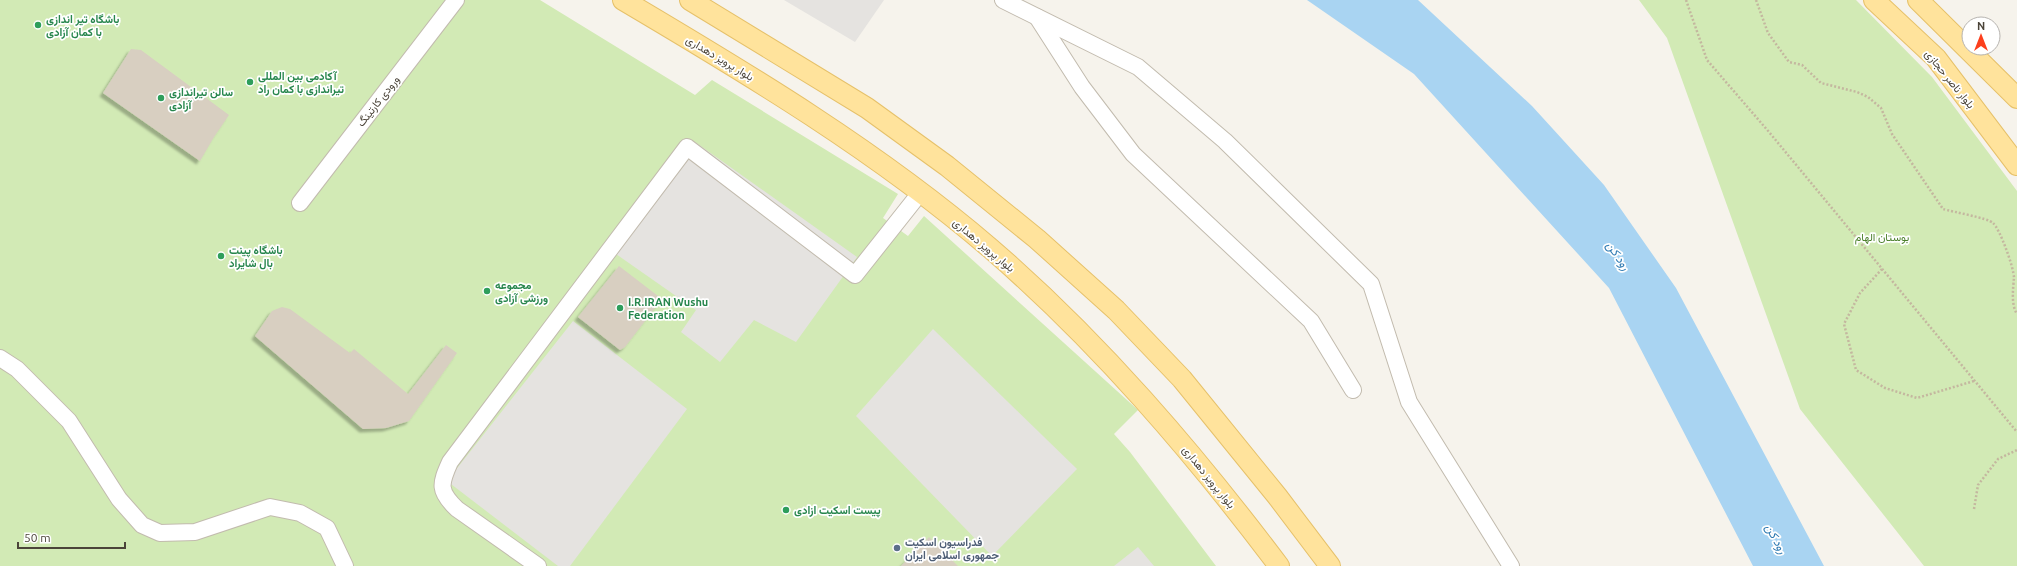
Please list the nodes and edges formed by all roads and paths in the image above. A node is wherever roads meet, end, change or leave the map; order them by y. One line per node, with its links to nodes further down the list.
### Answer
1 (456, 0): 13 (lane, ورودی کارتینگ)
2 (623, 0): 12 (main road, بلوار پرویز دهداری)
3 (690, 0): 25 (main road)
4 (1002, 0): 9 (lane)
5 (1686, 0): 14 (path)
6 (1756, 0): 15 (path)
7 (1874, 0): 11 (main road, بلوار ناصر حجازی)
8 (1918, 0): 10 (main road)
9 (1037, 17): 18 (lane); 26 (lane)
10 (2017, 98)
11 (2017, 165)
12 (920, 193): 23 (lane); 24 (main road, بلوار پرویز دهداری)
13 (300, 203)
14 (1882, 269): 17 (path); 17 (path)
15 (2017, 314)
16 (0, 358): 22 (lane)
17 (1974, 381): 19 (path)
18 (1353, 390)
19 (2017, 432)
20 (2017, 450): 21 (path)
21 (1974, 509)
22 (345, 566)
23 (538, 566)
24 (1279, 566)
25 (1330, 566)
26 (1511, 566)

